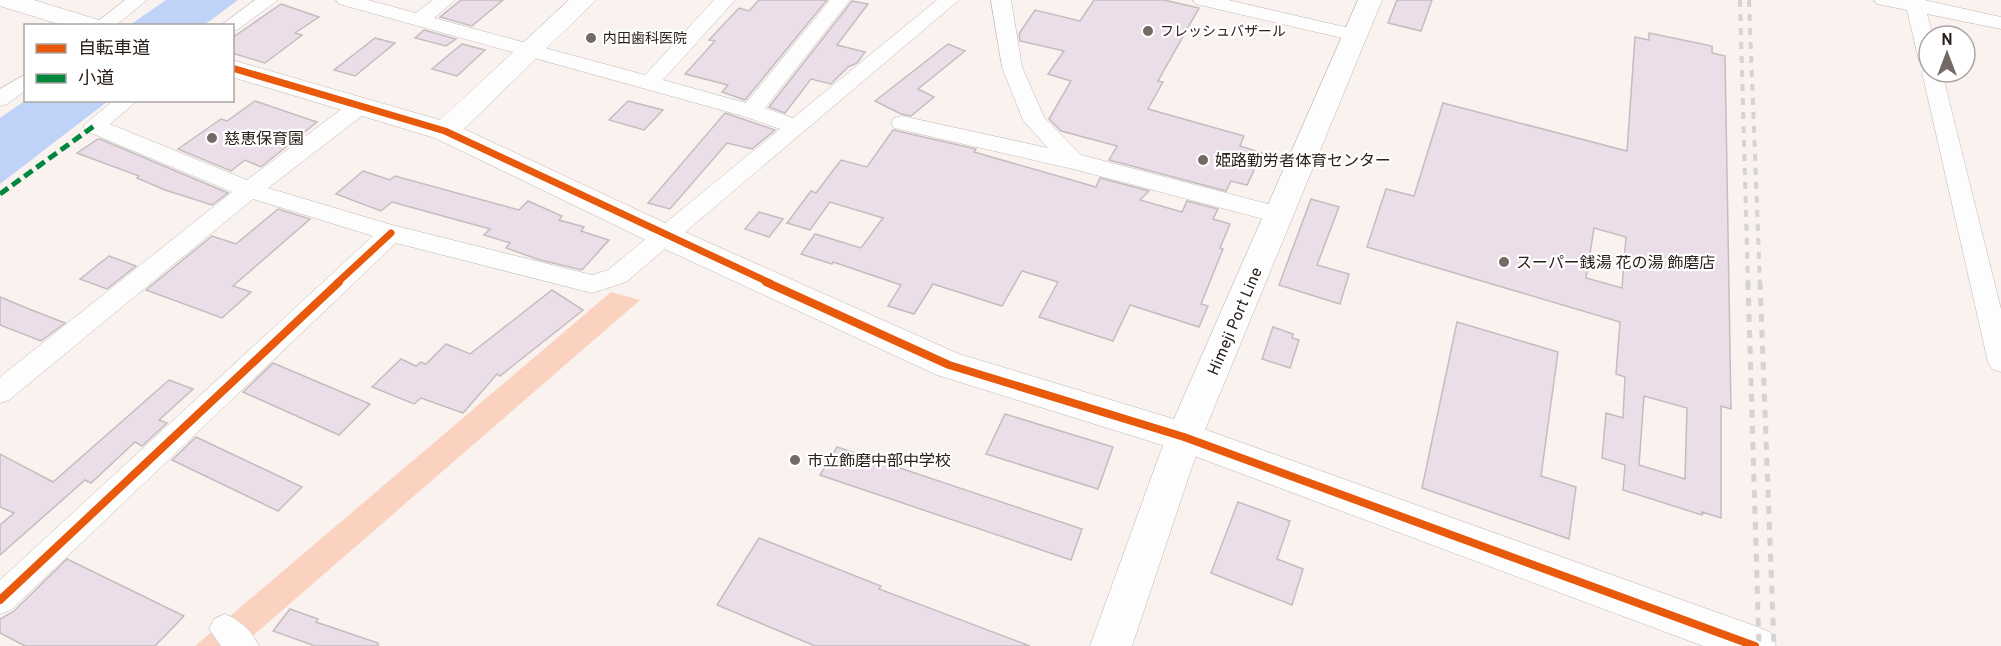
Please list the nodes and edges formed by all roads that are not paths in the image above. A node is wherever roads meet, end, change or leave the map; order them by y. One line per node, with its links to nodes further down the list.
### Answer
1 (8, 0): 16 (street); 19 (street)
2 (137, 0): 20 (street)
3 (268, 0): 21 (street)
4 (346, 0): 17 (street)
5 (444, 0): 17 (street)
6 (584, 0): 24 (street)
7 (725, 0): 27 (street)
8 (840, 0): 32 (street)
9 (949, 0): 34 (street)
10 (1000, 0): 36 (street)
11 (1203, 0): 14 (street)
12 (1370, 0): 23 (street, Himeji Port Line)
13 (1884, 0): 15 (street)
14 (1234, 3): 23 (street)
15 (1915, 3): 18 (street); 22 (street)
16 (0, 5)
17 (420, 20): 24 (street)
18 (2001, 23)
19 (86, 24)
20 (105, 24)
21 (233, 24)
22 (1920, 24)
23 (1355, 35): 38 (street, Himeji Port Line)
24 (531, 49): 27 (street); 35 (street)
25 (234, 69): 31 (street)
26 (24, 82): 29 (street)
27 (649, 83): 32 (street)
28 (1935, 84): 41 (street)
29 (0, 99)
30 (125, 102): 37 (street)
31 (359, 107): 35 (street); 37 (street)
32 (751, 111): 34 (street)
33 (902, 123): 36 (street)
34 (796, 127): 40 (street)
35 (445, 131): 40 (street)
36 (1073, 161): 38 (street)
37 (249, 190): 39 (street); 42 (street)
38 (1279, 215): 43 (street, Himeji Port Line)
39 (391, 233): 40 (street); 44 (street)
40 (665, 236): 43 (street)
41 (2001, 362)
42 (0, 392)
43 (1184, 437): 45 (street, Himeji Port Line); 46 (street)
44 (0, 600)
45 (1111, 646)
46 (1755, 646)

